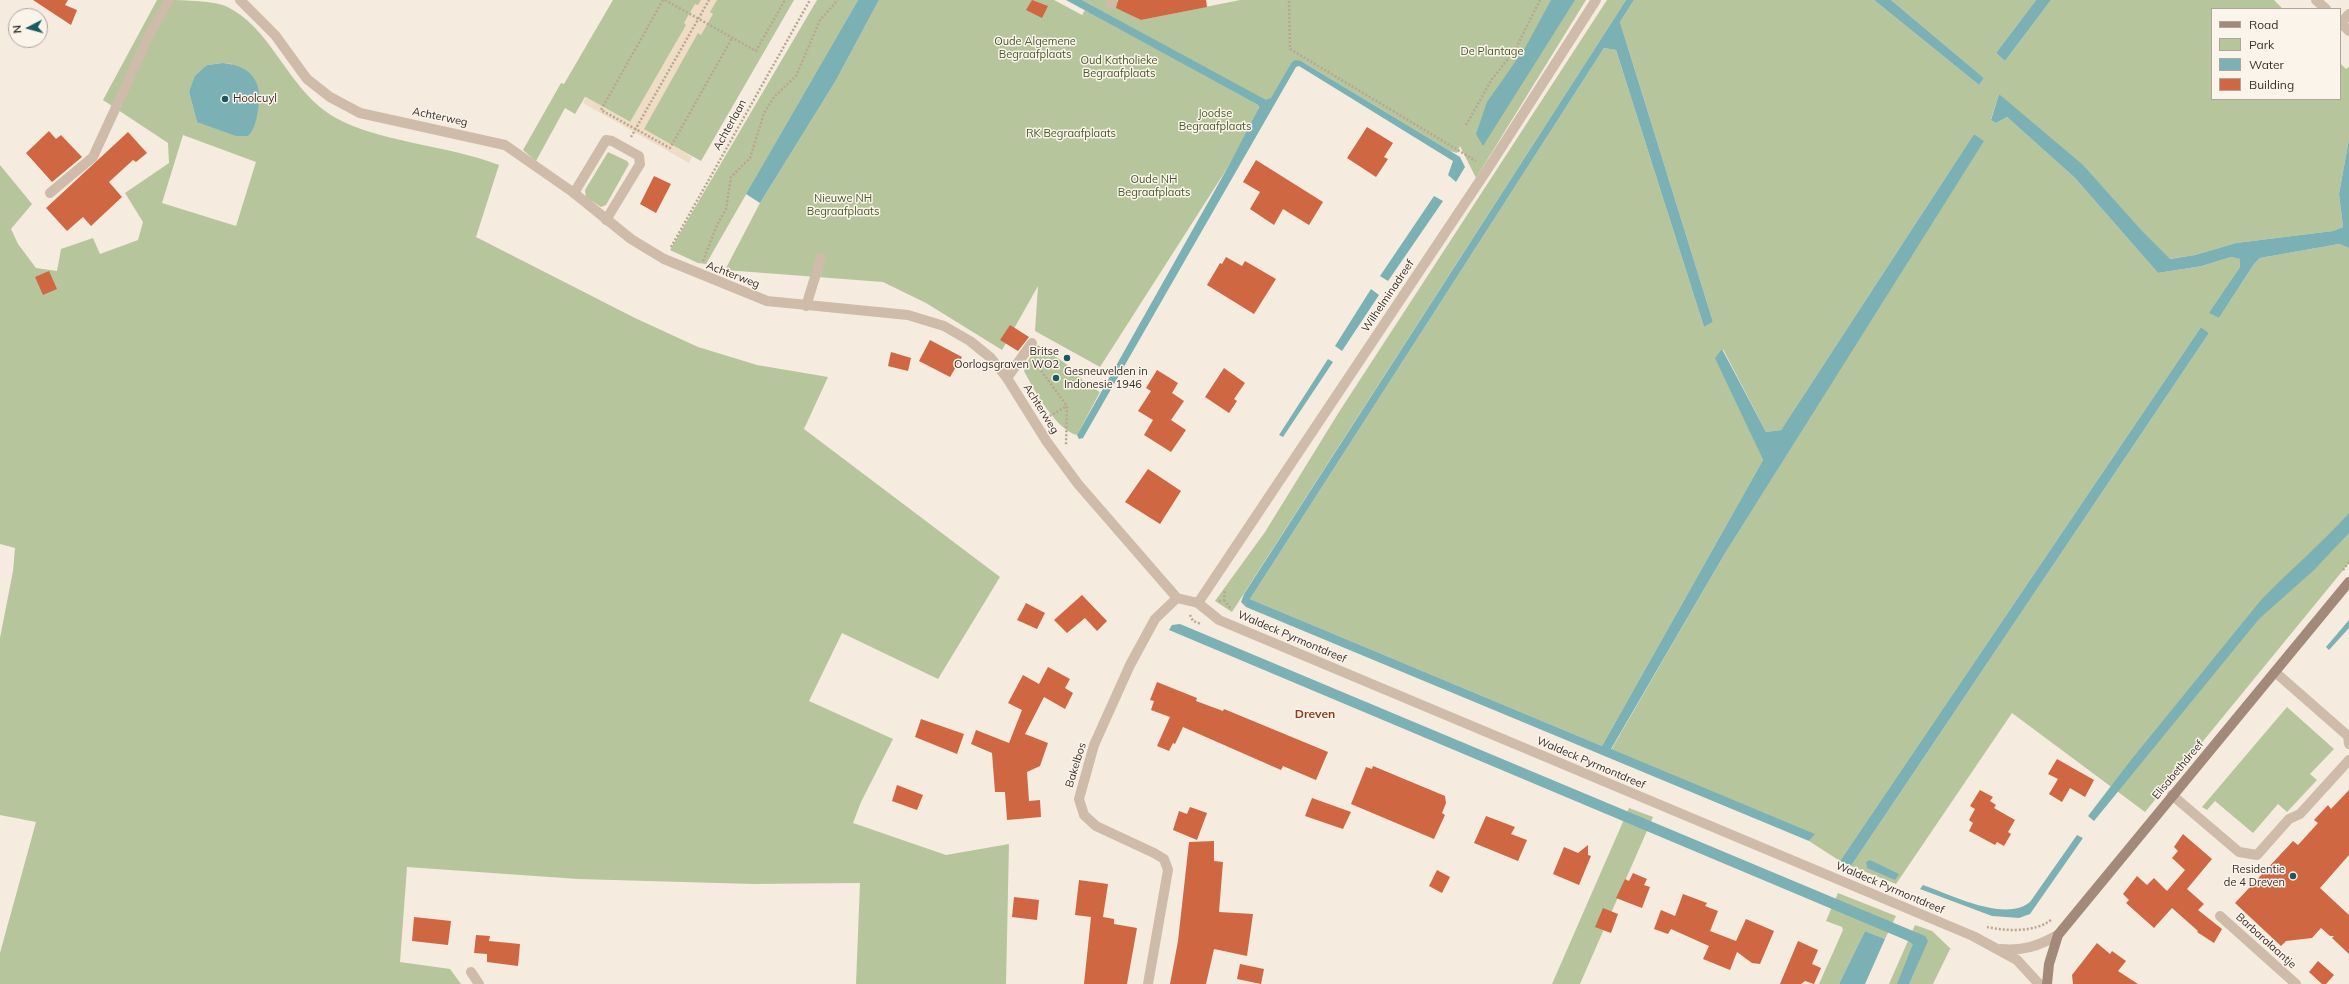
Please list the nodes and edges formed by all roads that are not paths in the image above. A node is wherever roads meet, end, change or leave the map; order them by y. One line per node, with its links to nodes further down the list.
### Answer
1 (169, 0): 8 (street)
2 (240, 0): 9 (street, Achterweg)
3 (1596, 0): 17 (street, Wilhelminadreef)
4 (2316, 0): 5 (street)
5 (2325, 8)
6 (2344, 19): 7 (street)
7 (2349, 31)
8 (50, 193)
9 (574, 193): 10 (street, Achterweg); 10 (street)
10 (606, 220): 12 (street, Achterweg)
11 (821, 258): 12 (street)
12 (806, 306): 14 (street, Achterweg)
13 (1032, 343): 14 (street)
14 (1007, 378): 16 (street, Achterweg)
15 (2349, 582): 18 (street, Elisabethdreef)
16 (1177, 598): 17 (street, Waldeck Pyrmontdreef); 27 (street, Bakelbos)
17 (1198, 603): 24 (street, Waldeck Pyrmontdreef)
18 (2275, 672): 19 (street); 21 (street, Elisabethdreef)
19 (2349, 744)
20 (2349, 760): 21 (street)
21 (2172, 795): 23 (street, Elisabethdreef)
22 (2220, 916): 30 (street, Barbaralaantje)
23 (2058, 935): 24 (street, Waldeck Pyrmontdreef); 29 (street, Elisabethdreef)
24 (1997, 949): 28 (street, Waldeck Pyrmontdreef)
25 (471, 972): 26 (street)
26 (479, 984)
27 (1148, 984)
28 (2038, 984)
29 (2047, 984)
30 (2296, 984)

